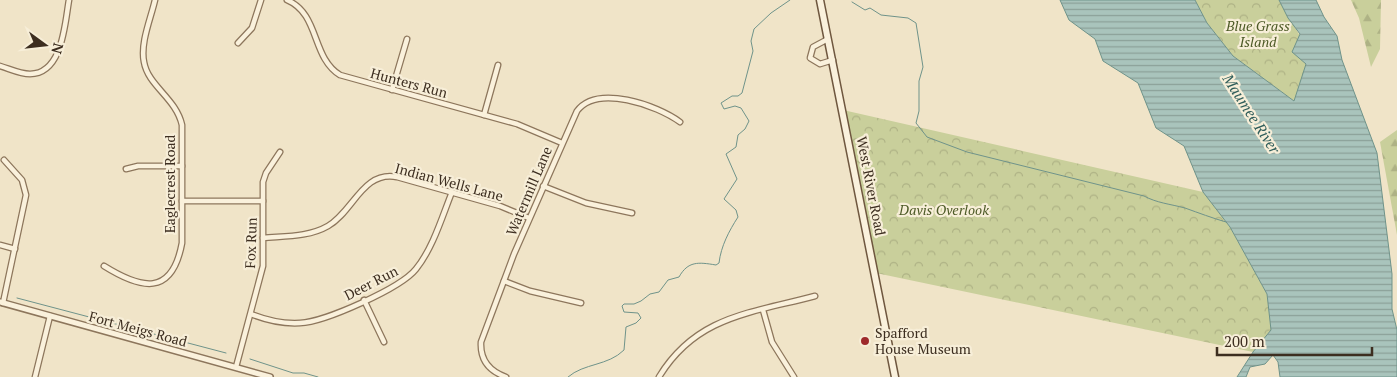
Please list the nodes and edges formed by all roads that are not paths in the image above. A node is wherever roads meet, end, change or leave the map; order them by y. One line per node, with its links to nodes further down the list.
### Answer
1 (69, 0): 11 (street)
2 (155, 0): 18 (street, Eaglecrest Road)
3 (261, 0): 8 (street)
4 (287, 0): 12 (street, Hunters Run)
5 (820, 0): 7 (main road, West River Road)
6 (407, 39): 12 (street)
7 (828, 39): 9 (main road, West River Road); 9 (street)
8 (238, 44)
9 (833, 60): 45 (main road, West River Road)
10 (498, 65): 13 (street)
11 (0, 66)
12 (392, 90): 13 (street, Hunters Run)
13 (484, 115): 15 (street, Hunters Run)
14 (680, 122): 15 (street, Watermill Lane)
15 (562, 143): 20 (street, Watermill Lane)
16 (280, 152): 23 (street, Fox Run)
17 (4, 160): 28 (street)
18 (182, 166): 19 (street); 22 (street, Eaglecrest Road)
19 (126, 169)
20 (543, 186): 24 (street); 25 (street, Watermill Lane)
21 (452, 192): 25 (street, Indian Wells Lane); 26 (street, Indian Wells Lane); 32 (street, Deer Run)
22 (182, 201): 23 (street); 29 (street, Eaglecrest Road)
23 (263, 202): 26 (street, Fox Run)
24 (632, 213)
25 (529, 218): 30 (street, Watermill Lane)
26 (263, 238): 36 (street, Fox Run)
27 (0, 245): 28 (street)
28 (15, 249): 33 (street)
29 (104, 266)
30 (504, 281): 34 (street); 42 (street, Watermill Lane)
31 (815, 296): 35 (street)
32 (364, 300): 36 (street, Deer Run); 38 (street)
33 (1, 303): 37 (street, Fort Meigs Road)
34 (581, 303)
35 (763, 310): 43 (street); 44 (street)
36 (251, 314): 39 (street, Fox Run)
37 (50, 316): 39 (street, Fort Meigs Road); 40 (street)
38 (384, 342)
39 (236, 367): 41 (street, Fort Meigs Road)
40 (35, 377)
41 (270, 377)
42 (506, 377)
43 (659, 377)
44 (793, 377)
45 (895, 377)

